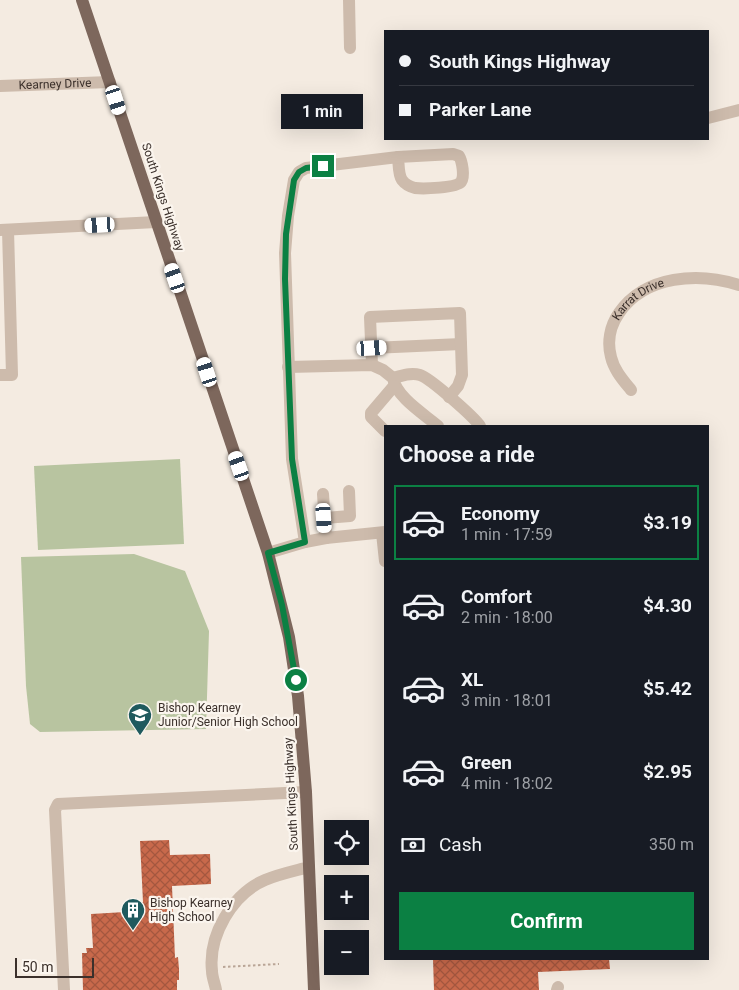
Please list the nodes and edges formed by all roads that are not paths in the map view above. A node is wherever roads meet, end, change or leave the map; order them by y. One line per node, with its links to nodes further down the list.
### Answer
1 (82, 0): 4 (main road, South Kings Highway)
2 (349, 0): 3 (street)
3 (350, 48)
4 (110, 82): 5 (street, Kearney Drive); 9 (main road, South Kings Highway)
5 (0, 86)
6 (739, 110): 7 (street)
7 (709, 118)
8 (398, 157): 8 (street); 15 (street)
9 (156, 222): 10 (street); 29 (main road, South Kings Highway)
10 (4, 230): 16 (street)
11 (739, 285): 18 (street, Karrat Drive)
12 (461, 344): 13 (street); 13 (street); 19 (street)
13 (372, 348): 14 (street)
14 (372, 365): 15 (street); 17 (street)
15 (288, 367): 28 (street)
16 (0, 375)
17 (393, 382): 19 (street); 20 (street); 22 (street)
18 (631, 390)
19 (448, 397): 21 (street)
20 (437, 425)
21 (479, 425)
22 (384, 431)
23 (349, 491): 25 (street)
24 (323, 494): 25 (street)
25 (324, 518): 27 (street)
26 (384, 532): 27 (street)
27 (326, 538): 28 (street)
28 (305, 542): 29 (street)
29 (268, 553): 30 (main road, South Kings Highway)
30 (306, 792): 31 (main road, South Kings Highway); 32 (street)
31 (309, 867): 33 (street); 34 (main road, South Kings Highway)
32 (64, 990)
33 (216, 990)
34 (314, 990)

